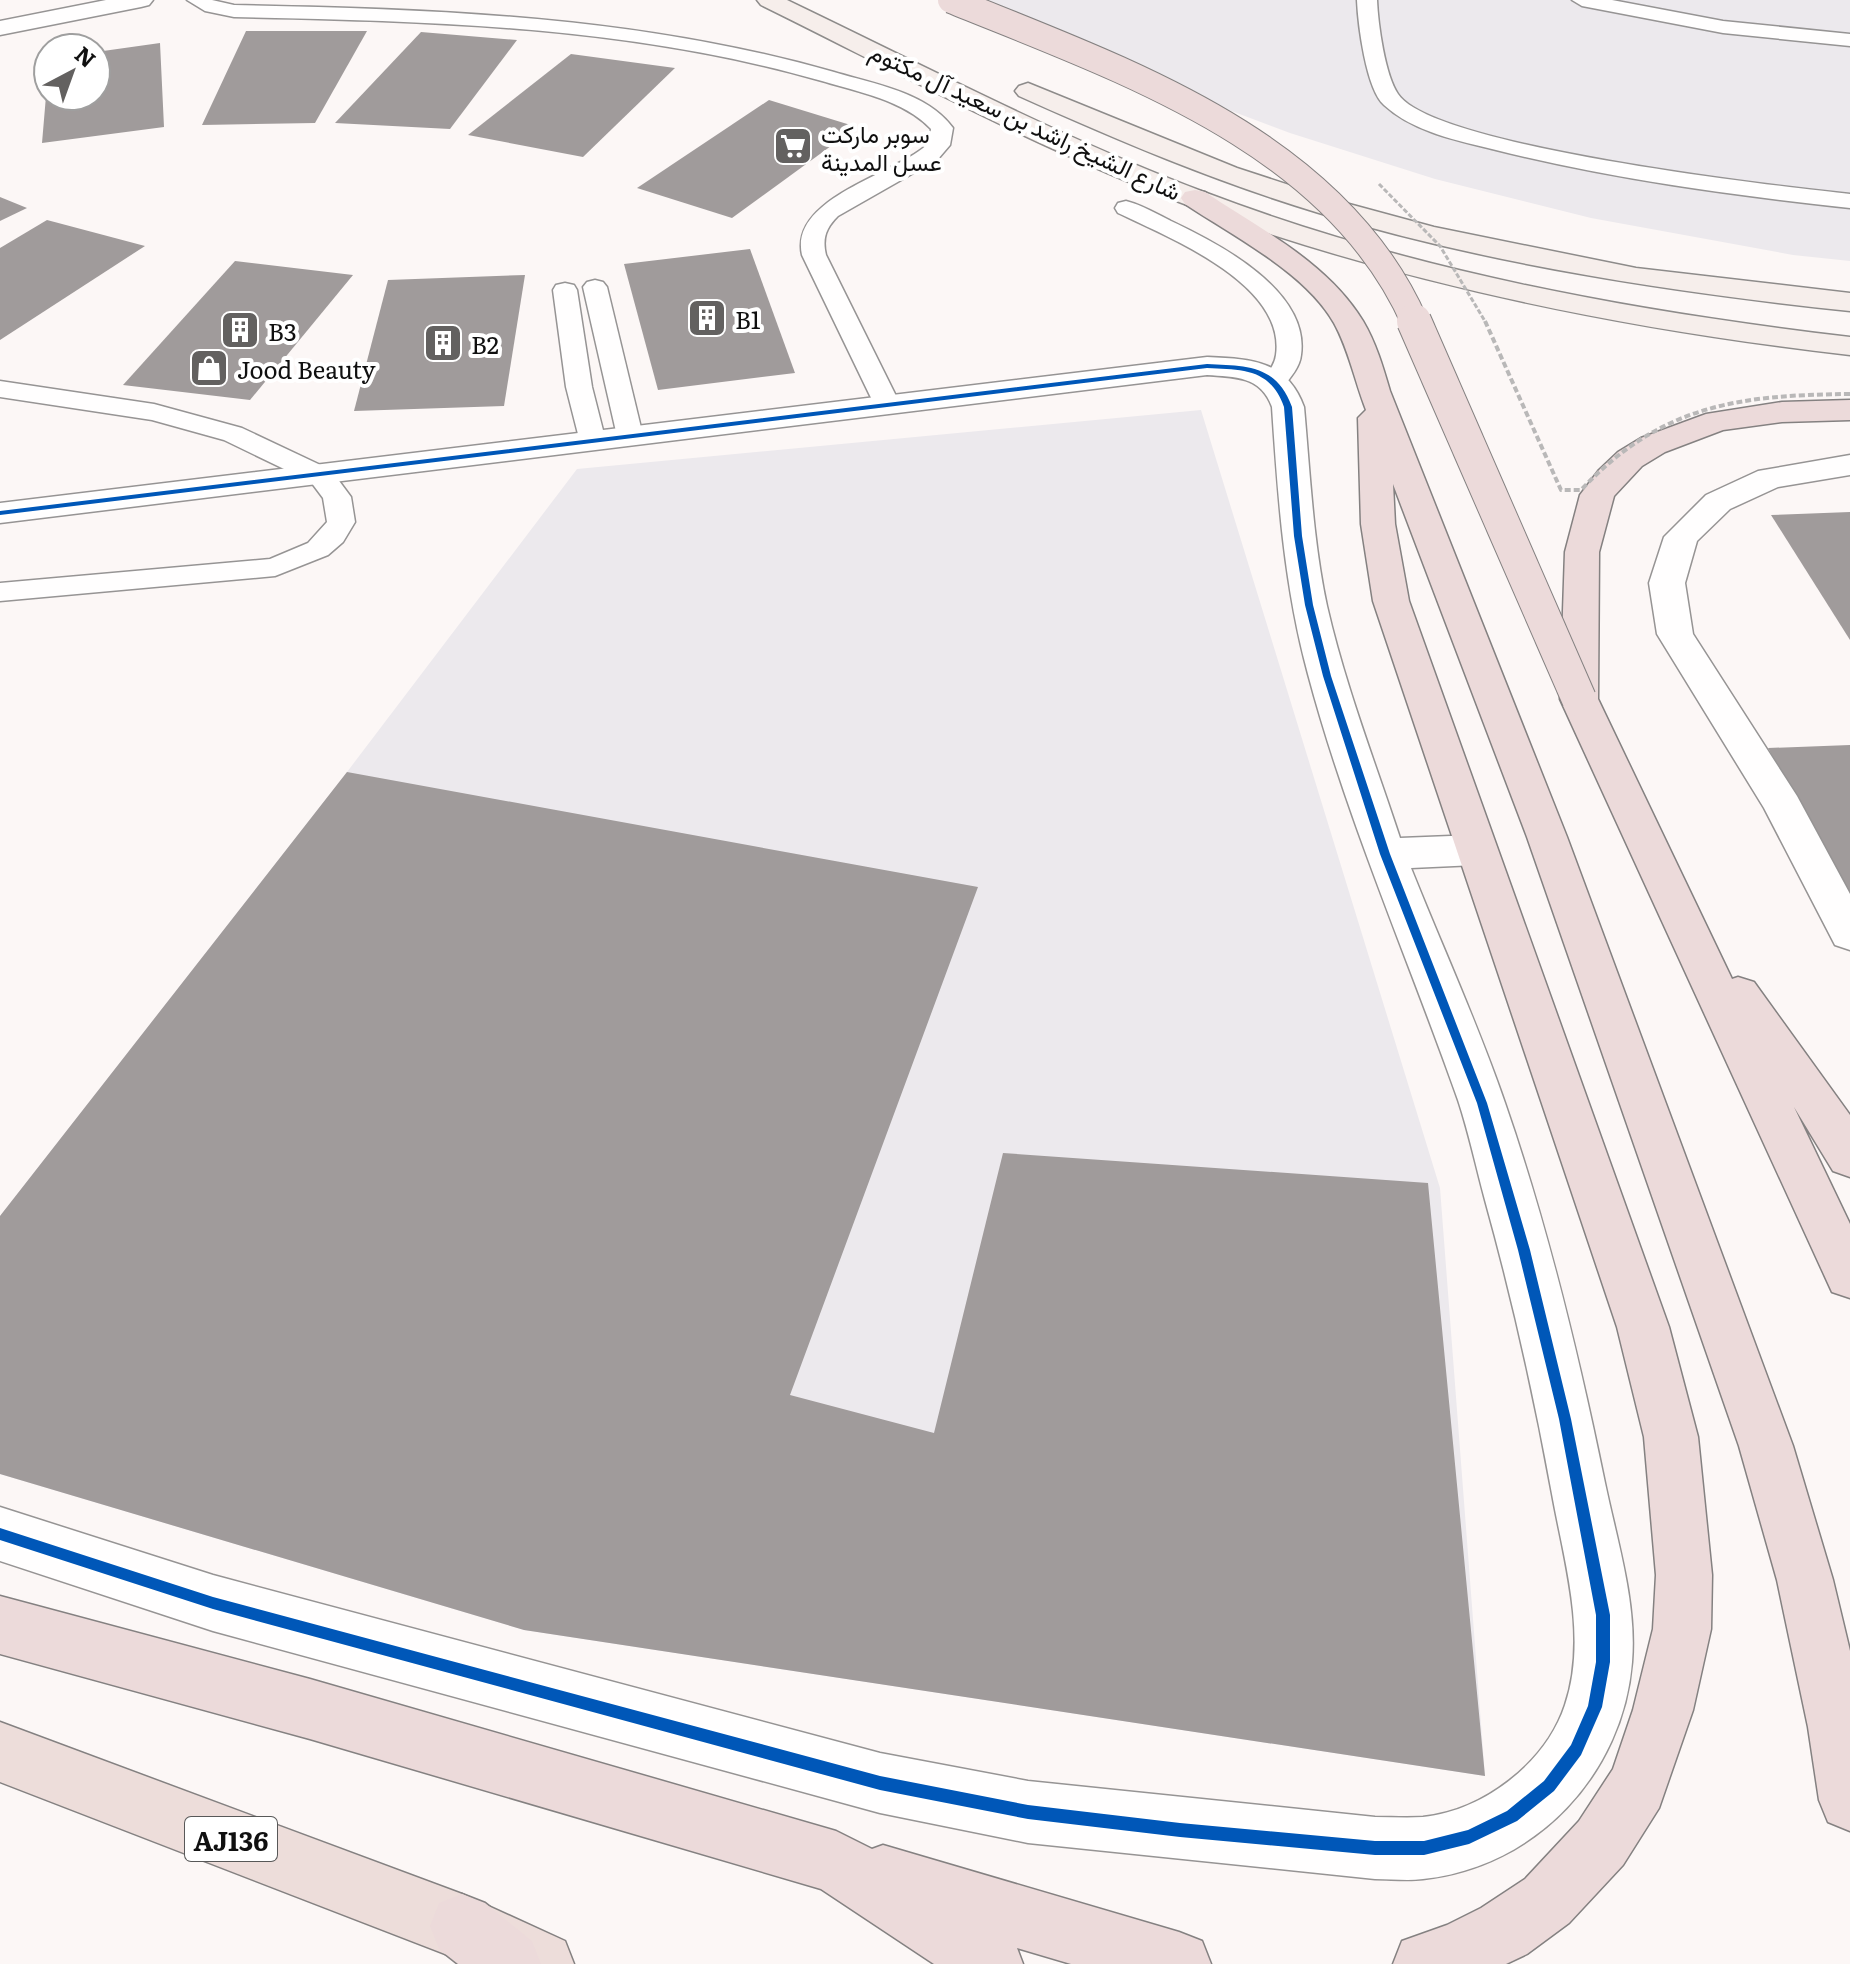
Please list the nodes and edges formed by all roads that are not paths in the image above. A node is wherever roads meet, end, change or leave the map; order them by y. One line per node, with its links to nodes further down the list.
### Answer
1 (141, 0): 7 (street)
2 (197, 0): 9 (lane)
3 (769, 0): 12 (main road, شارع الشيخ راشد بن سعيد آل مكتوم)
4 (951, 0): 30 (highway, bridge)
5 (1367, 0): 13 (lane)
6 (1582, 0): 8 (lane)
7 (0, 28)
8 (1850, 40)
9 (777, 62): 11 (lane); 22 (lane)
10 (1009, 81): 17 (main road, شارع الشيخ راشد بن سعيد آل مكتوم)
11 (754, 82)
12 (1195, 198): 18 (main road, شارع الشيخ راشد بن سعيد آل مكتوم); 21 (highway)
13 (1850, 201)
14 (1126, 208): 19 (lane)
15 (595, 287): 24 (lane)
16 (565, 290): 25 (lane)
17 (1850, 302)
18 (1850, 346)
19 (1274, 382): 22 (street); 32 (street)
20 (0, 389): 27 (lane)
21 (1374, 391): 31 (highway); 40 (highway)
22 (887, 404): 24 (street)
23 (1850, 410): 30 (highway)
24 (630, 436): 25 (street)
25 (593, 442): 27 (street)
26 (1850, 465): 34 (street)
27 (321, 476): 28 (street); 29 (lane)
28 (0, 513)
29 (0, 592)
30 (1579, 699): 33 (highway)
31 (1476, 850): 32 (street); 46 (highway)
32 (1385, 854): 37 (street)
33 (1673, 905): 35 (highway); 36 (highway)
34 (1850, 934)
35 (1850, 1157)
36 (1850, 1276)
37 (0, 1534)
38 (0, 1625): 41 (highway)
39 (0, 1752): 42 (main road, AJ136)
40 (1850, 1800)
41 (836, 1862): 44 (highway); 45 (highway)
42 (485, 1945): 43 (main road, AJ136)
43 (542, 1964)
44 (991, 1964)
45 (1179, 1964)
46 (1425, 1964)

